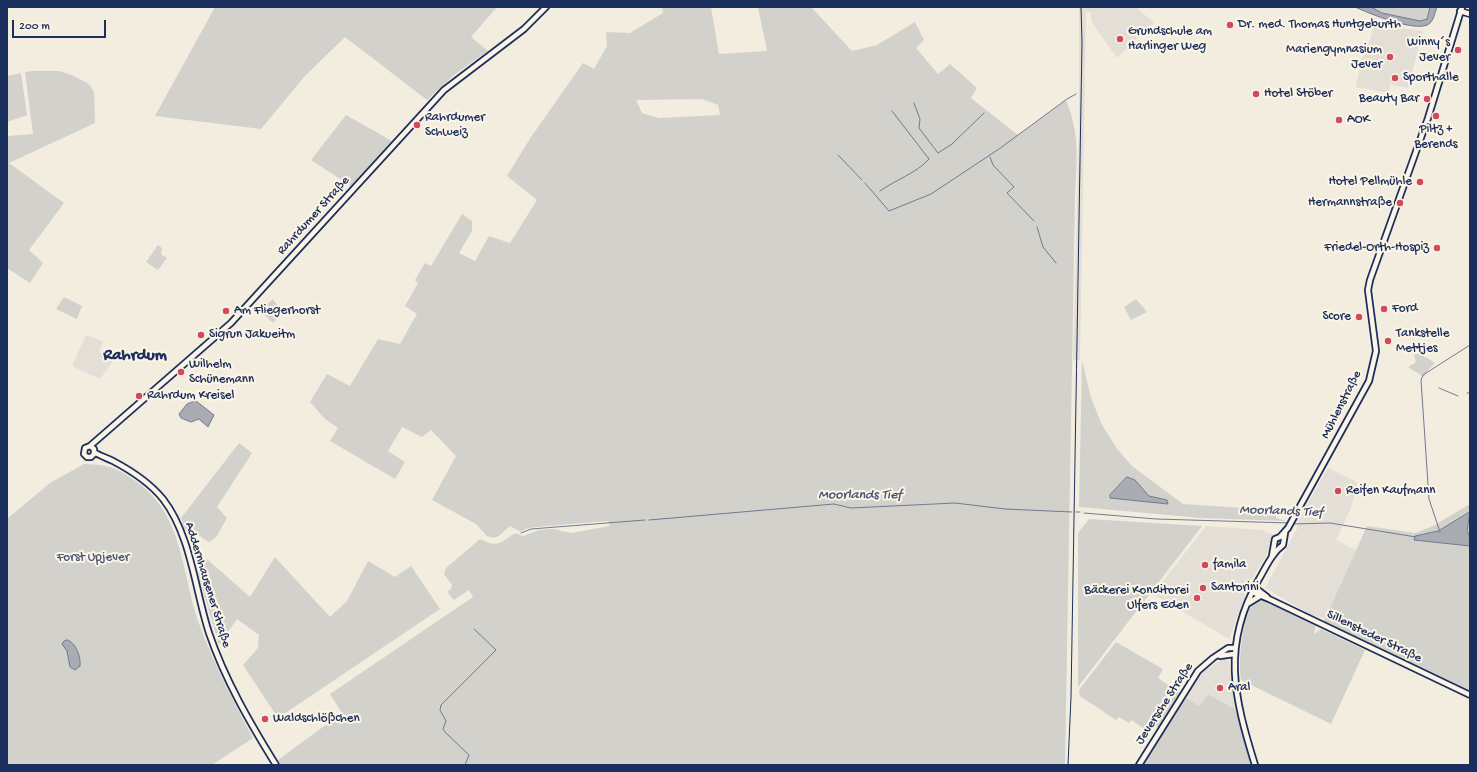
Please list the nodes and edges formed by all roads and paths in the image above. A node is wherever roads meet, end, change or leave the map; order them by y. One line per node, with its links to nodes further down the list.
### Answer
1 (546, 7): 4 (street, Rahrdumer Straße)
2 (1461, 9): 3 (street); 5 (street, Mühlenstraße)
3 (1470, 14)
4 (92, 450): 16 (street, Addernhausener Straße)
5 (1282, 538): 6 (street); 6 (street)
6 (1277, 546): 7 (street)
7 (1254, 587): 8 (street); 10 (street, Sillensteder Straße)
8 (1252, 592): 9 (street, Sillensteder Straße); 11 (street)
9 (1260, 596): 10 (street, Sillensteder Straße); 11 (street)
10 (1270, 599): 15 (street, Sillensteder Straße)
11 (1247, 604): 12 (street)
12 (1235, 648): 13 (street); 14 (street, Jeversche Straße)
13 (1234, 654): 14 (street, Jeversche Straße); 18 (street)
14 (1213, 658): 17 (street, Jeversche Straße)
15 (1470, 695)
16 (276, 765)
17 (1139, 765)
18 (1255, 765)

